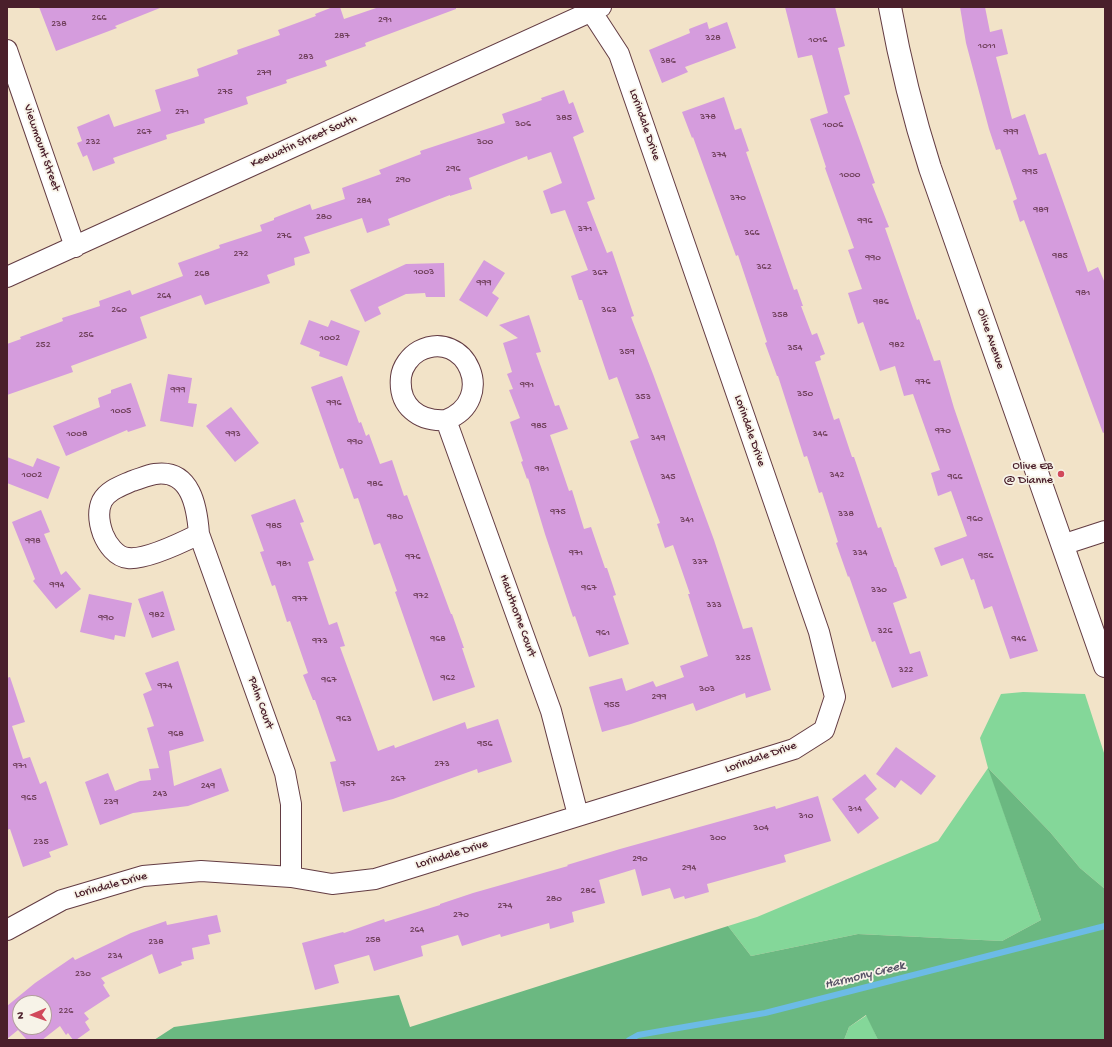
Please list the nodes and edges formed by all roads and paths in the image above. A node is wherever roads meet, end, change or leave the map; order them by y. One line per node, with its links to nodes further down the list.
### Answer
1 (890, 7): 9 (main road, Olive Avenue)
2 (596, 9): 4 (street, Keewatin Street South); 11 (street, Lorindale Drive)
3 (7, 50): 4 (street, Viewmount Street)
4 (75, 247): 5 (street, Keewatin Street South)
5 (7, 277)
6 (446, 420): 11 (street, Hawthorne Court)
7 (1105, 531): 9 (street)
8 (199, 534): 8 (street, Palm Court); 12 (street, Palm Court)
9 (1062, 545): 10 (main road, Olive Avenue)
10 (1105, 666)
11 (578, 816): 12 (street, Lorindale Drive)
12 (291, 877): 13 (street, Lorindale Drive)
13 (7, 930)

